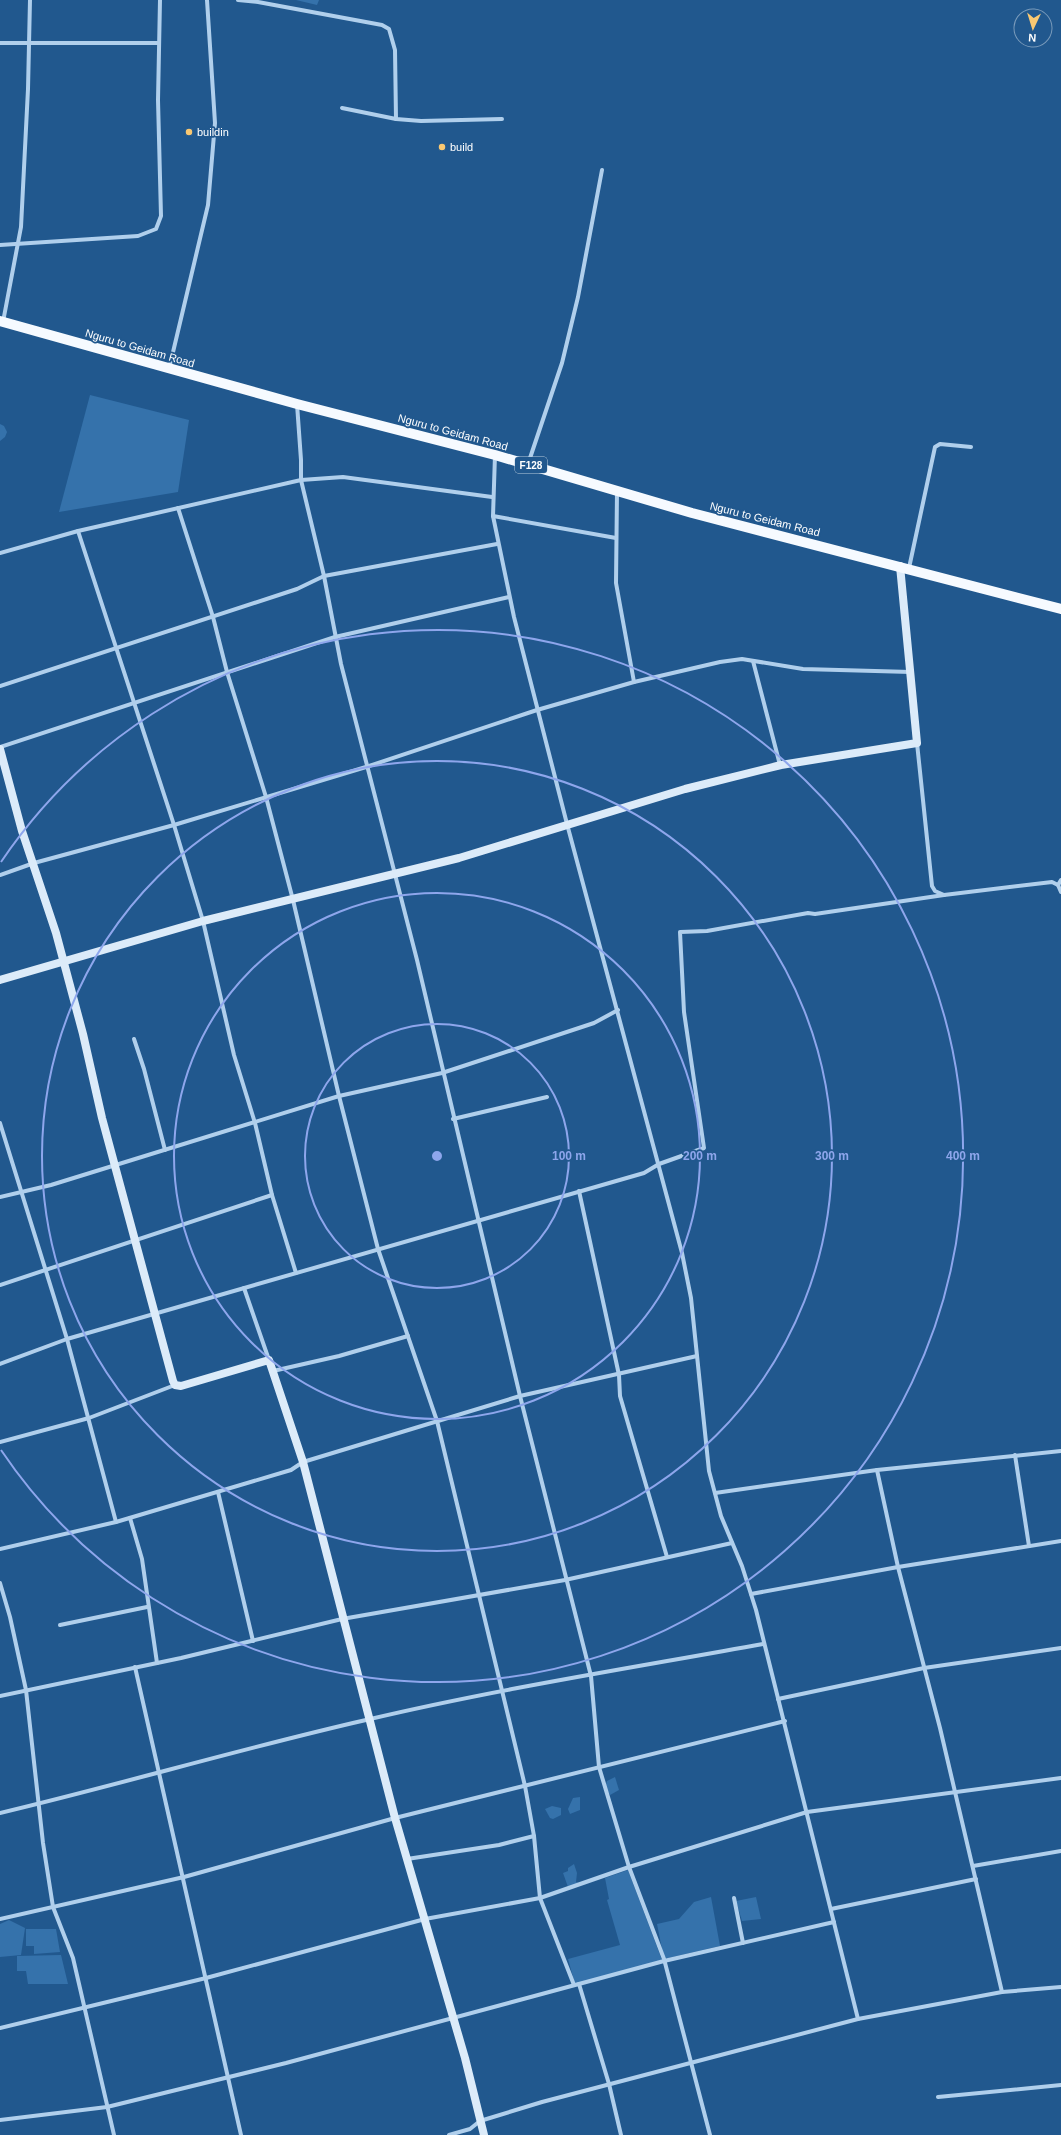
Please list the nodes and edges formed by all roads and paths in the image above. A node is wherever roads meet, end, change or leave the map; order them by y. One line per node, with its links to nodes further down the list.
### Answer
1 (30, 0): 6 (street)
2 (160, 0): 7 (street)
3 (207, 0): 15 (street)
4 (238, 0): 9 (street)
5 (0, 43): 6 (street)
6 (29, 43): 7 (street); 12 (street)
7 (160, 43): 12 (street)
8 (342, 108): 9 (street)
9 (396, 119): 10 (street)
10 (502, 120)
11 (602, 170): 19 (street)
12 (18, 243): 13 (street); 14 (street)
13 (0, 244)
14 (1, 322): 15 (main road, Nguru to Geidam Road / F128)
15 (169, 369): 16 (main road, Nguru to Geidam Road / F128)
16 (297, 404): 18 (main road, Nguru to Geidam Road / F128); 20 (street)
17 (971, 447): 29 (street)
18 (495, 455): 19 (main road, Nguru to Geidam Road / F128); 22 (street)
19 (528, 464): 21 (main road, Nguru to Geidam Road / F128)
20 (301, 480): 22 (street); 23 (street); 30 (street)
21 (617, 490): 26 (street); 29 (main road, Nguru to Geidam Road / F128)
22 (492, 497): 24 (street)
23 (178, 508): 25 (street); 33 (street)
24 (493, 516): 26 (street); 27 (street)
25 (78, 532): 28 (street); 35 (street)
26 (616, 538): 39 (street)
27 (497, 544): 30 (street); 31 (street)
28 (0, 553)
29 (904, 567): 32 (main road, Nguru to Geidam Road / F128); 38 (street)
30 (324, 576): 33 (street); 34 (street)
31 (509, 596): 34 (street); 42 (street)
32 (1061, 609)
33 (213, 616): 35 (street); 37 (street)
34 (335, 637): 37 (street); 46 (street)
35 (115, 647): 40 (street); 41 (street)
36 (753, 661): 38 (street); 39 (street); 45 (street)
37 (227, 672): 41 (street); 47 (street)
38 (911, 672): 43 (street)
39 (634, 682): 42 (street)
40 (0, 686)
41 (133, 703): 44 (street); 49 (street)
42 (537, 710): 46 (street); 48 (street)
43 (917, 743): 45 (street); 56 (street)
44 (0, 748): 50 (street)
45 (781, 765): 48 (street)
46 (366, 767): 47 (street); 52 (street)
47 (266, 797): 49 (street); 57 (street)
48 (567, 824): 52 (street); 61 (street)
49 (174, 825): 50 (street); 58 (street)
50 (34, 863): 51 (street); 59 (street)
51 (0, 875)
52 (395, 875): 57 (street); 63 (street)
53 (1061, 880): 54 (street)
54 (1058, 885): 55 (street); 56 (street)
55 (1061, 892)
56 (944, 895): 70 (street)
57 (293, 900): 58 (street); 64 (street)
58 (203, 921): 59 (street); 68 (street)
59 (64, 963): 60 (street); 71 (street)
60 (0, 980)
61 (618, 1010): 63 (street); 70 (street)
62 (134, 1039): 69 (street)
63 (442, 1073): 64 (street); 66 (street)
64 (339, 1096): 68 (street); 78 (street)
65 (547, 1097): 66 (street)
66 (453, 1119): 76 (street)
67 (0, 1122): 73 (street)
68 (255, 1124): 69 (street); 74 (street)
69 (165, 1150): 71 (street)
70 (660, 1164): 72 (street); 86 (street)
71 (114, 1166): 73 (street); 77 (street)
72 (579, 1191): 76 (street); 90 (street)
73 (23, 1192): 75 (street); 79 (street)
74 (272, 1195): 77 (street); 80 (street)
75 (0, 1197)
76 (478, 1220): 78 (street); 92 (street)
77 (134, 1241): 79 (street); 83 (street)
78 (378, 1249): 80 (street); 84 (street)
79 (46, 1270): 81 (street); 85 (street)
80 (296, 1273): 82 (street)
81 (0, 1285)
82 (244, 1288): 83 (street); 87 (street)
83 (153, 1314): 85 (street); 91 (street)
84 (408, 1336): 89 (street); 94 (street)
85 (67, 1339): 88 (street); 93 (street)
86 (697, 1356): 90 (street); 101 (street)
87 (269, 1360): 89 (street); 91 (street)
88 (0, 1364)
89 (273, 1371): 98 (street)
90 (619, 1375): 92 (street); 108 (street)
91 (175, 1385): 93 (street)
92 (520, 1396): 94 (street); 110 (street)
93 (89, 1418): 95 (street); 103 (street)
94 (437, 1421): 98 (street); 113 (street)
95 (0, 1442)
96 (1061, 1450): 97 (street)
97 (1015, 1455): 99 (street); 106 (street)
98 (303, 1462): 100 (street); 115 (street)
99 (878, 1470): 101 (street); 109 (street)
100 (218, 1492): 102 (street); 117 (street)
101 (715, 1493): 105 (street)
102 (130, 1518): 103 (street); 114 (street)
103 (116, 1522): 107 (street)
104 (1061, 1541): 106 (street)
105 (732, 1543): 108 (street); 112 (street)
106 (1029, 1546): 109 (street)
107 (0, 1549)
108 (667, 1557): 110 (street)
109 (898, 1567): 112 (street); 122 (street)
110 (565, 1580): 113 (street); 123 (street)
111 (0, 1583): 124 (street)
112 (751, 1594): 118 (street)
113 (478, 1595): 115 (street); 125 (street)
114 (148, 1607): 116 (street); 120 (street)
115 (342, 1619): 117 (street); 128 (street)
116 (60, 1625)
117 (252, 1641): 120 (street)
118 (763, 1644): 123 (street); 127 (street)
119 (1061, 1648): 122 (street)
120 (157, 1663): 121 (street)
121 (135, 1667): 124 (street); 131 (street)
122 (924, 1668): 127 (street); 134 (street)
123 (592, 1676): 125 (street); 130 (street)
124 (26, 1690): 126 (street); 135 (street)
125 (503, 1692): 128 (street); 133 (street)
126 (0, 1696)
127 (778, 1699): 129 (street)
128 (368, 1719): 131 (street); 138 (street)
129 (784, 1721): 130 (street); 136 (street)
130 (599, 1767): 133 (street); 143 (street)
131 (160, 1772): 135 (street); 144 (street)
132 (1061, 1778): 134 (street)
133 (525, 1786): 138 (street); 139 (street)
134 (955, 1791): 136 (street); 142 (street)
135 (38, 1804): 137 (street); 148 (street)
136 (808, 1812): 143 (street); 149 (street)
137 (0, 1813)
138 (394, 1818): 141 (street); 144 (street)
139 (534, 1836): 141 (street); 146 (street)
140 (1061, 1852): 142 (street)
141 (407, 1859): 151 (street)
142 (973, 1866): 145 (street)
143 (629, 1867): 146 (street); 154 (street)
144 (184, 1877): 148 (street); 155 (street)
145 (976, 1879): 149 (street); 158 (street)
146 (540, 1898): 151 (street); 156 (street)
147 (734, 1898): 153 (street)
148 (53, 1907): 150 (street); 159 (street)
149 (830, 1909): 152 (street)
150 (0, 1919)
151 (425, 1919): 155 (street); 160 (street)
152 (834, 1922): 153 (street); 161 (street)
153 (743, 1943): 154 (street)
154 (664, 1961): 156 (street); 163 (street)
155 (206, 1978): 159 (street); 164 (street)
156 (576, 1985): 160 (street); 165 (street)
157 (1061, 1987): 158 (street)
158 (1002, 1992): 161 (street)
159 (84, 2009): 162 (street); 168 (street)
160 (453, 2018): 164 (street); 170 (street)
161 (858, 2019): 163 (street)
162 (0, 2028)
163 (690, 2063): 165 (street); 176 (street)
164 (228, 2077): 168 (street); 172 (street)
165 (609, 2084): 170 (street); 175 (street)
166 (1061, 2085): 167 (street)
167 (938, 2097)
168 (107, 2107): 169 (street); 171 (street)
169 (0, 2120)
170 (480, 2121): 173 (street); 174 (street)
171 (114, 2135)
172 (241, 2135)
173 (449, 2135)
174 (484, 2135)
175 (621, 2135)
176 (710, 2135)

